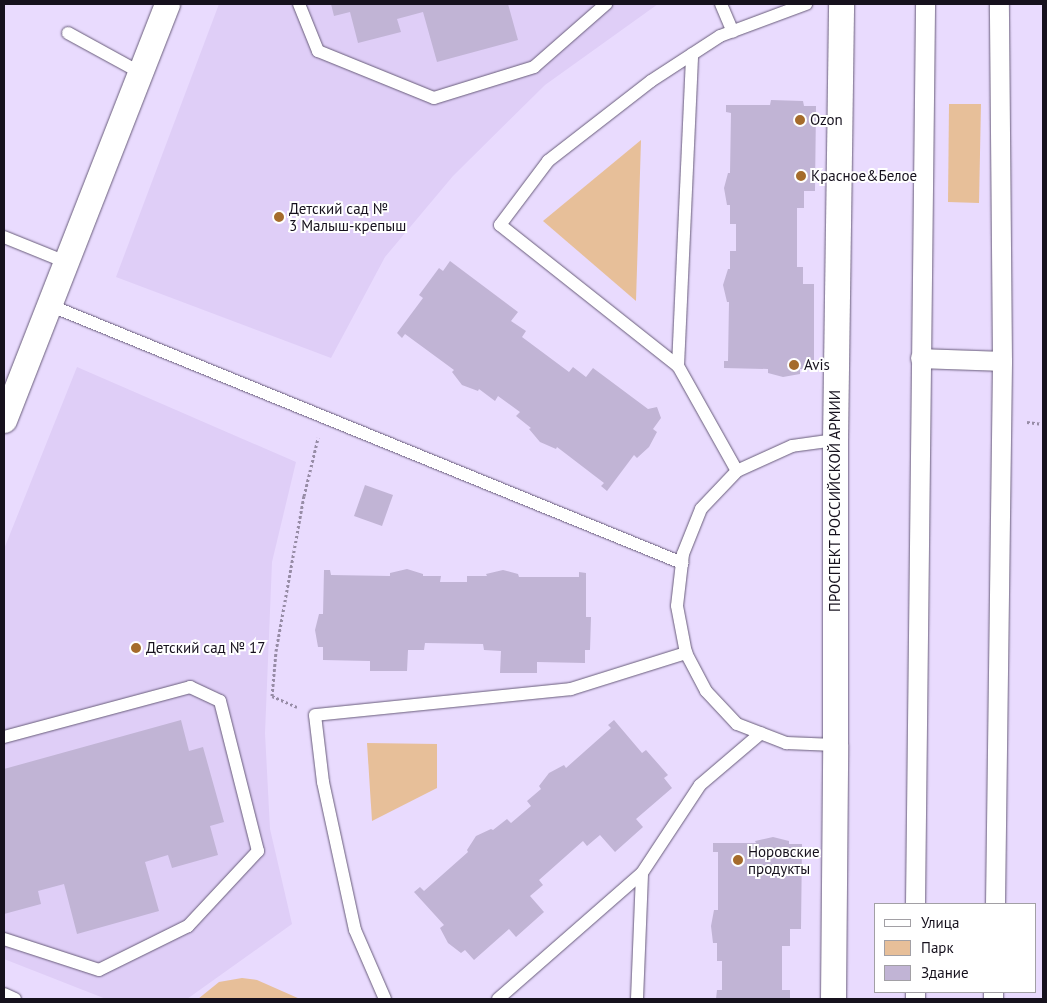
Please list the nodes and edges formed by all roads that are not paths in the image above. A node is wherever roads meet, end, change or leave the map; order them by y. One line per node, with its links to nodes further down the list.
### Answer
1 (167, 4): 12 (street)
2 (299, 4): 3 (lane)
3 (606, 4)
4 (721, 4): 9 (lane)
5 (806, 4): 9 (lane)
6 (840, 4): 20 (street, ПРОСПЕКТ РОССИЙСКОЙ АРМИИ)
7 (925, 4): 16 (street)
8 (999, 4): 17 (street)
9 (733, 32): 11 (lane)
10 (68, 33): 12 (lane)
11 (692, 54): 18 (lane); 18 (lane)
12 (141, 73): 14 (street)
13 (4, 237): 14 (lane)
14 (66, 262): 15 (street)
15 (49, 305): 19 (street); 22 (lane)
16 (920, 358): 17 (street); 28 (street)
17 (1002, 362): 29 (street)
18 (678, 366): 21 (lane)
19 (4, 420)
20 (834, 440): 21 (lane); 26 (street, ПРОСПЕКТ РОССИЙСКОЙ АРМИИ)
21 (737, 471): 22 (lane)
22 (682, 563): 23 (lane)
23 (686, 654): 24 (lane); 33 (lane)
24 (761, 733): 26 (lane); 27 (lane)
25 (4, 737): 30 (lane)
26 (835, 745): 36 (street, ПРОСПЕКТ РОССИЙСКОЙ АРМИИ)
27 (642, 873): 34 (lane); 35 (lane)
28 (915, 903)
29 (994, 903)
30 (4, 940)
31 (4, 994): 32 (lane)
32 (16, 999)
33 (385, 999)
34 (498, 999)
35 (637, 999)
36 (833, 999)

